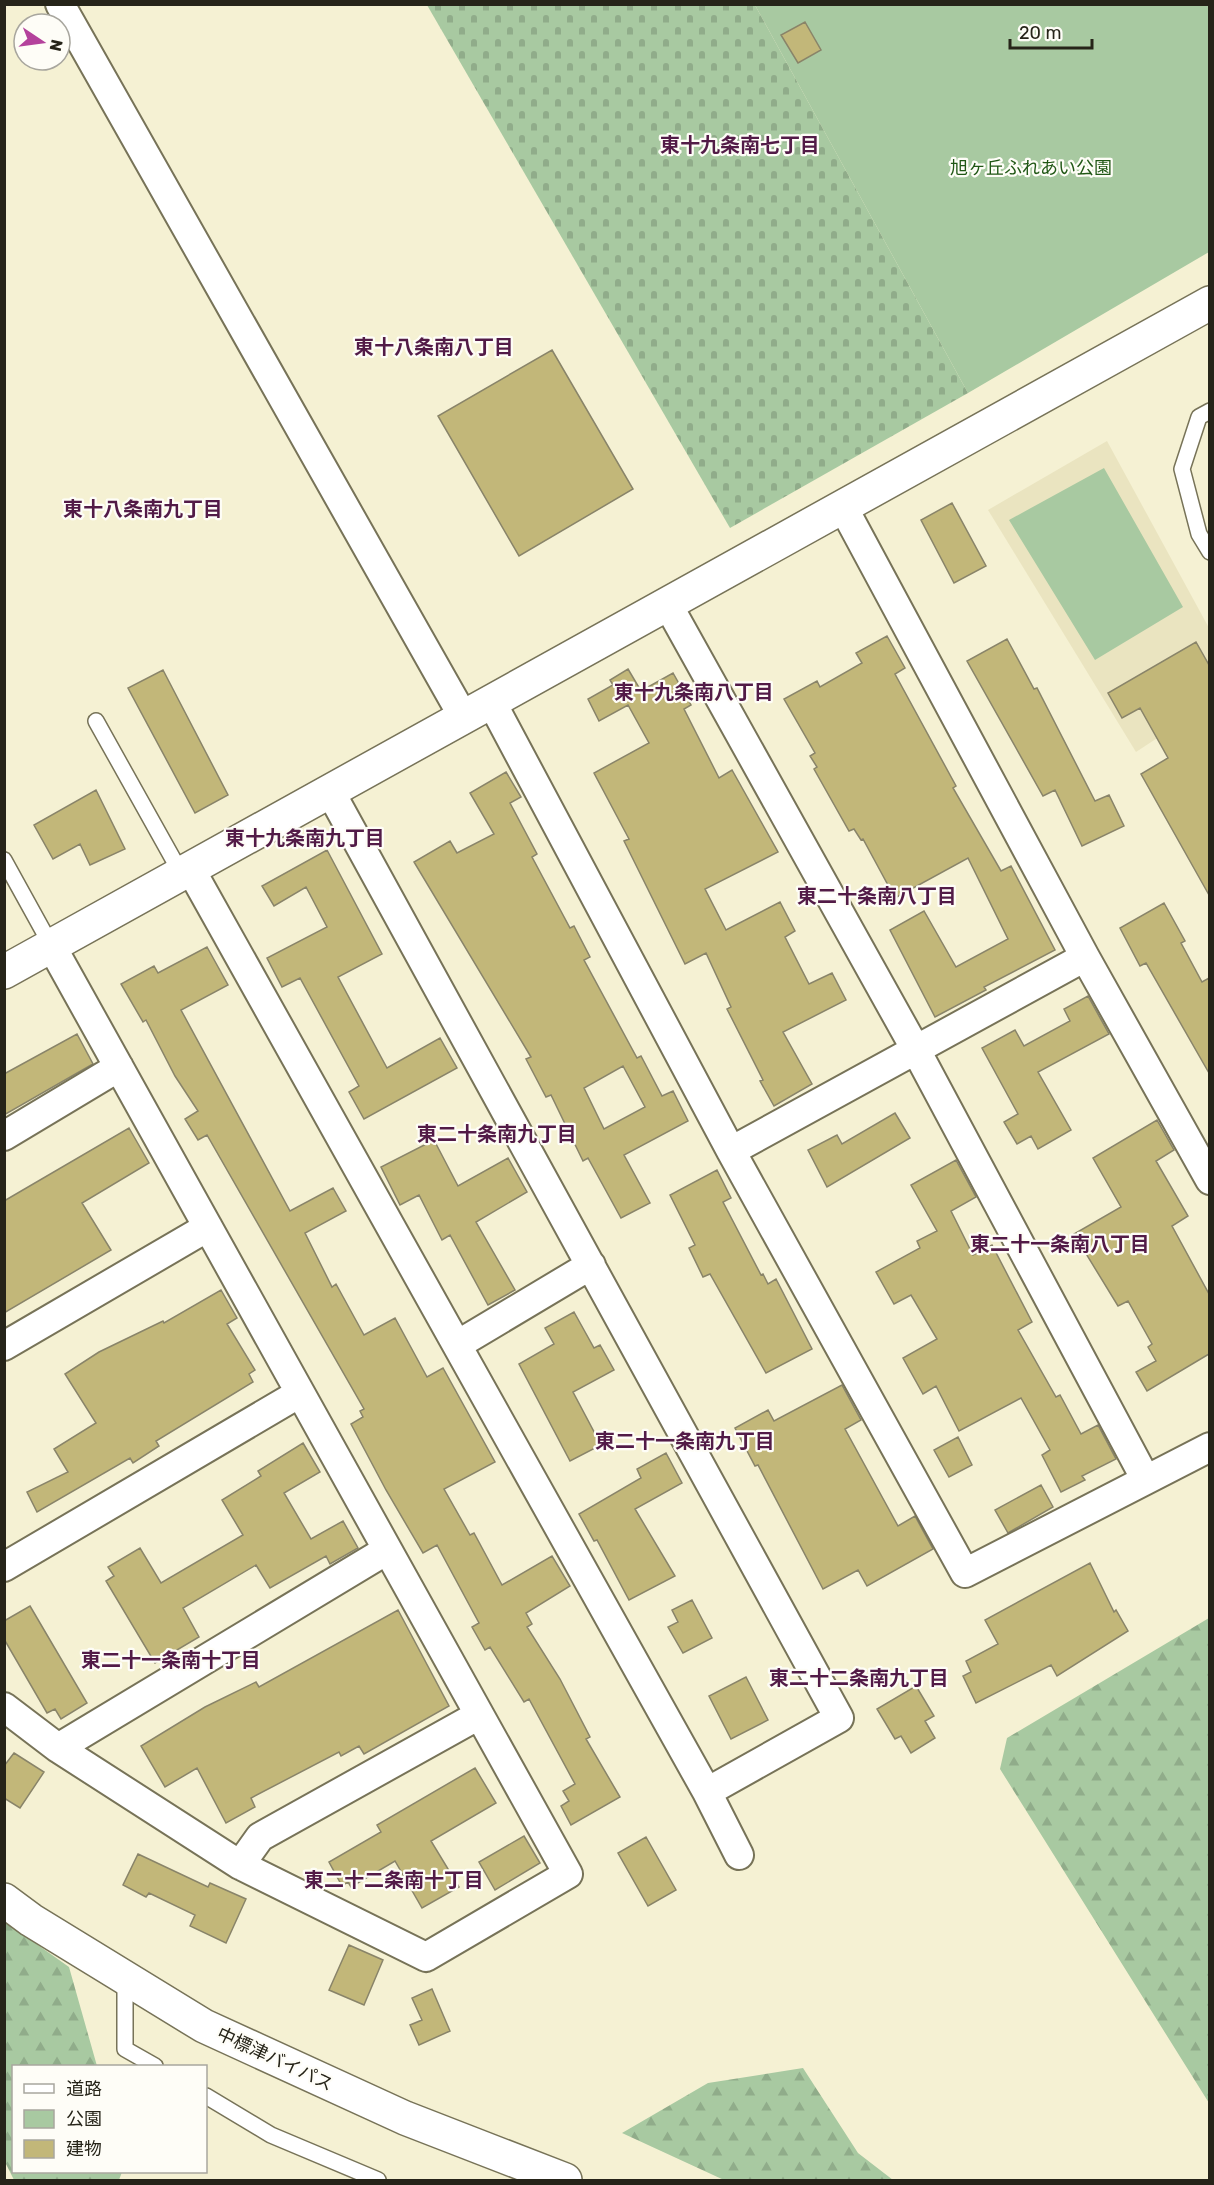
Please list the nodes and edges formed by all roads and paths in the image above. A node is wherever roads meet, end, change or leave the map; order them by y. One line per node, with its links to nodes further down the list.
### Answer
1 (60, 4): 7 (street)
2 (1209, 303): 4 (main road)
3 (1209, 411): 5 (lane)
4 (843, 507): 6 (main road); 13 (street)
5 (1209, 552)
6 (668, 605): 7 (main road); 15 (street)
7 (478, 711): 9 (main road); 18 (street)
8 (96, 721): 11 (lane)
9 (331, 793): 11 (main road); 21 (street)
10 (4, 860): 12 (lane)
11 (187, 872): 12 (main road); 22 (street)
12 (52, 947): 14 (main road); 16 (street)
13 (1085, 957): 15 (street); 19 (street)
14 (4, 972)
15 (916, 1050): 18 (street); 26 (street)
16 (119, 1067): 17 (street); 20 (street)
17 (4, 1136)
18 (731, 1151): 26 (street)
19 (1209, 1180)
20 (208, 1227): 23 (street); 24 (street)
21 (591, 1265): 22 (street); 32 (street)
22 (457, 1345): 32 (street)
23 (4, 1346)
24 (300, 1393): 27 (street); 28 (street)
25 (1209, 1447): 26 (street)
26 (1146, 1480)
27 (387, 1550): 30 (street); 31 (street)
28 (4, 1567)
29 (4, 1707): 31 (street)
30 (479, 1715): 34 (street); 34 (street)
31 (58, 1748): 34 (street)
32 (707, 1792): 33 (street)
33 (739, 1855)
34 (240, 1865)
35 (4, 1900): 36 (main road, 中標津バイパス)
36 (125, 1977): 37 (lane); 40 (main road, 中標津バイパス)
37 (152, 2065)
38 (207, 2097): 39 (lane)
39 (378, 2181)
40 (565, 2181)

